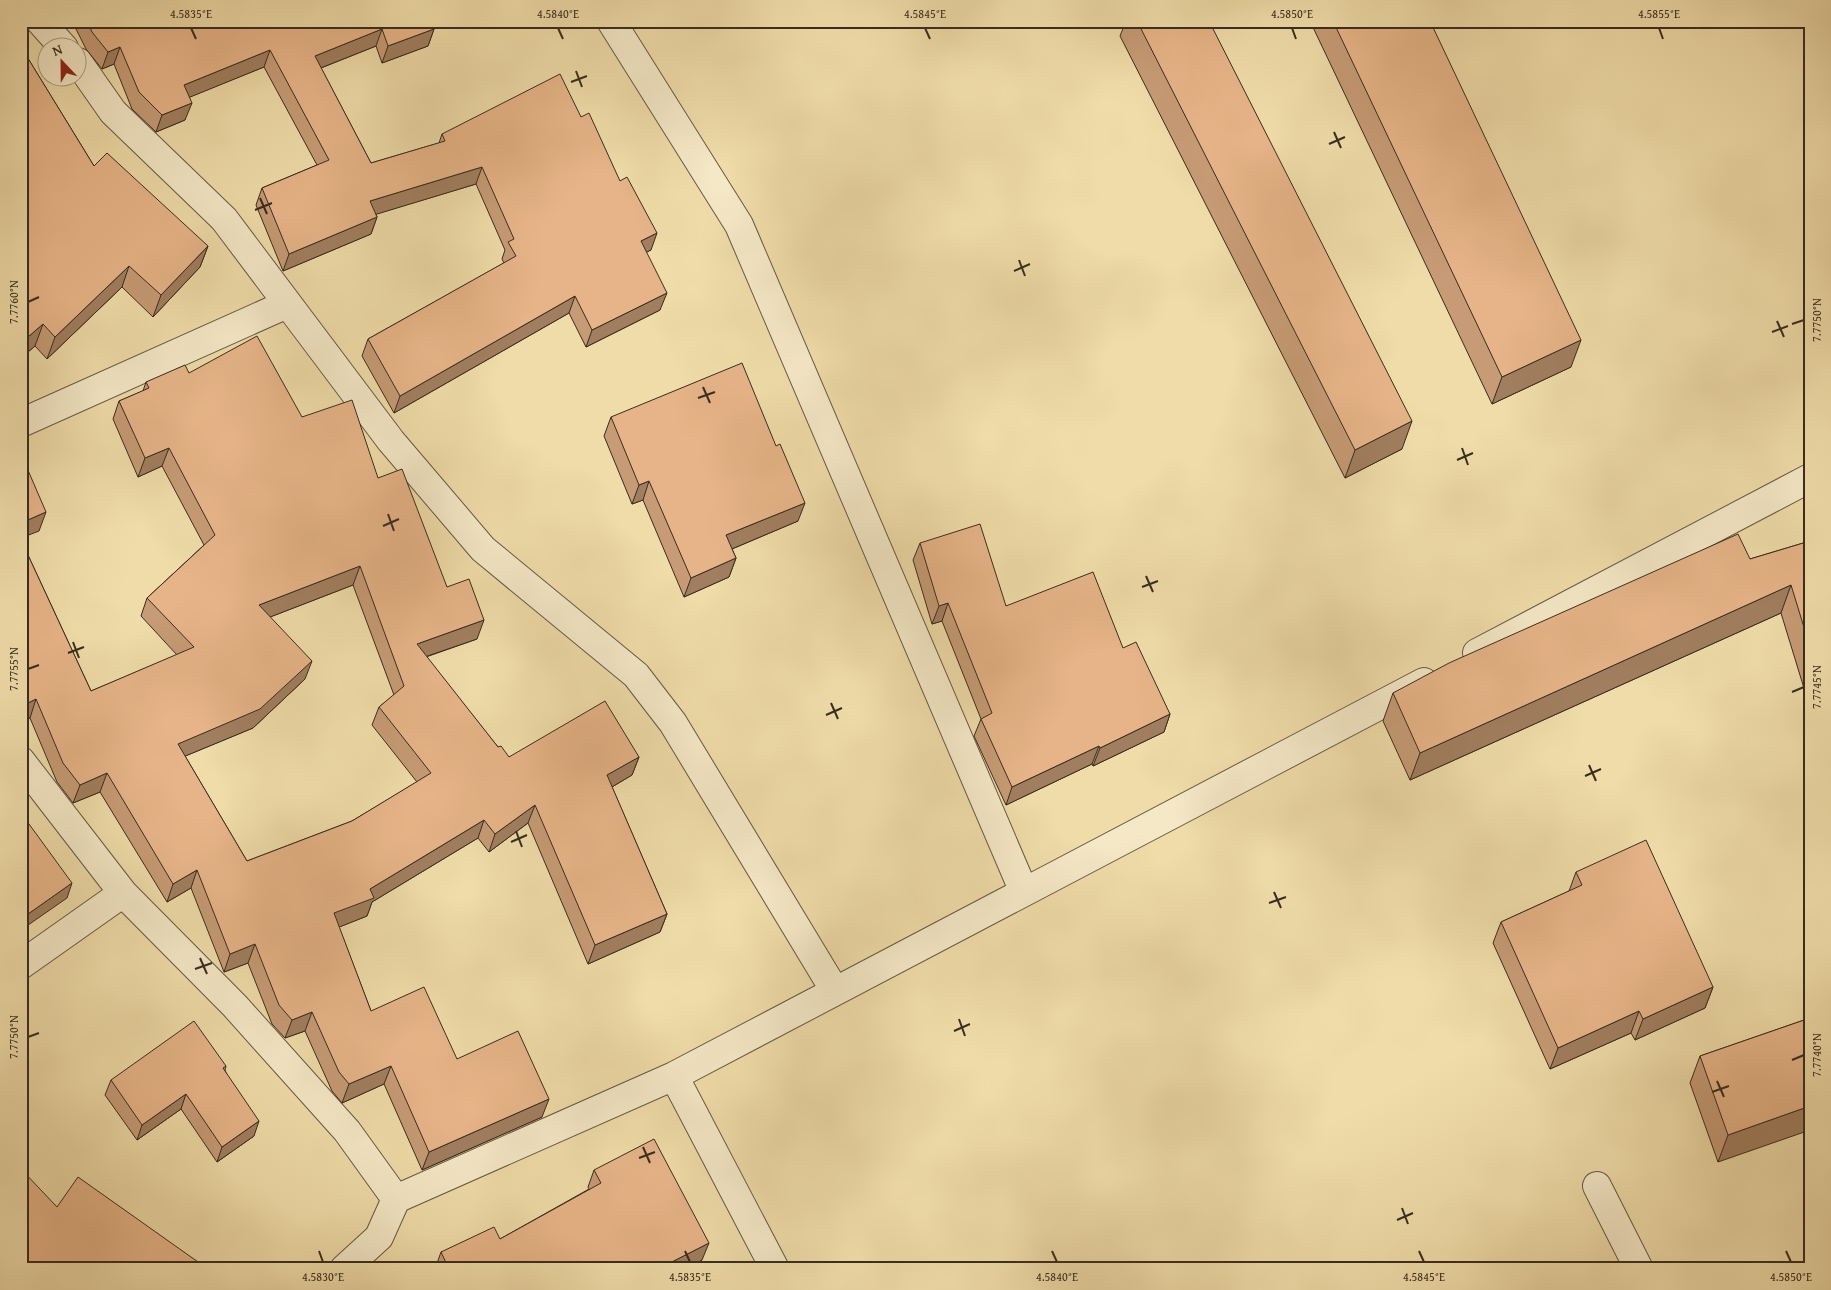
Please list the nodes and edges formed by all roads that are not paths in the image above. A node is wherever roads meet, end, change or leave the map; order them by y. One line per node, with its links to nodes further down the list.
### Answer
1 (40, 21): 3 (street)
2 (612, 21): 9 (street)
3 (55, 38)
4 (88, 76): 5 (street)
5 (287, 304): 6 (street); 12 (street)
6 (21, 423)
7 (1810, 478): 9 (street)
8 (21, 761): 10 (street)
9 (1024, 892): 12 (street)
10 (123, 894): 11 (street); 15 (street)
11 (21, 965)
12 (835, 991): 13 (street)
13 (674, 1076): 15 (street); 17 (street)
14 (1597, 1186): 18 (street)
15 (396, 1199): 16 (street)
16 (344, 1269)
17 (776, 1269)
18 (1639, 1269)

